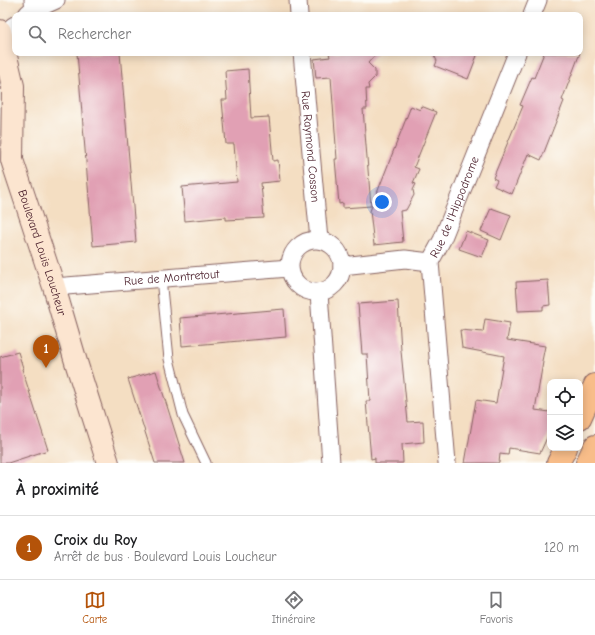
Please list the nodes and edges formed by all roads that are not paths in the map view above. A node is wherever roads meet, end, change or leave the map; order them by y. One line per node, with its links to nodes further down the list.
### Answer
1 (56, 0): 4 (street)
2 (298, 0): 5 (street)
3 (538, 0): 6 (street)
4 (34, 8)
5 (299, 12)
6 (533, 12)
7 (6, 32): 15 (main road, Boulevard Louis Loucheur)
8 (302, 56): 10 (street, Rue Raymond Cosson)
9 (516, 56): 11 (street, Rue de l'Hippodrome)
10 (319, 240): 12 (street); 13 (street)
11 (430, 262): 12 (street); 27 (street, Rue de l'Hippodrome)
12 (342, 266): 16 (street)
13 (289, 268): 14 (street, Rue de Montretout); 16 (street)
14 (161, 278): 15 (street, Rue de Montretout); 25 (lane)
15 (54, 286): 24 (main road, Boulevard Louis Loucheur)
16 (319, 293): 26 (street)
17 (592, 392): 18 (main road); 19 (main road)
18 (581, 415)
19 (583, 415)
20 (595, 446): 30 (main road)
21 (595, 450): 30 (main road)
22 (564, 451): 28 (main road)
23 (569, 451): 29 (main road)
24 (108, 463)
25 (206, 463)
26 (332, 463)
27 (447, 463)
28 (558, 463)
29 (564, 463)
30 (588, 463)

